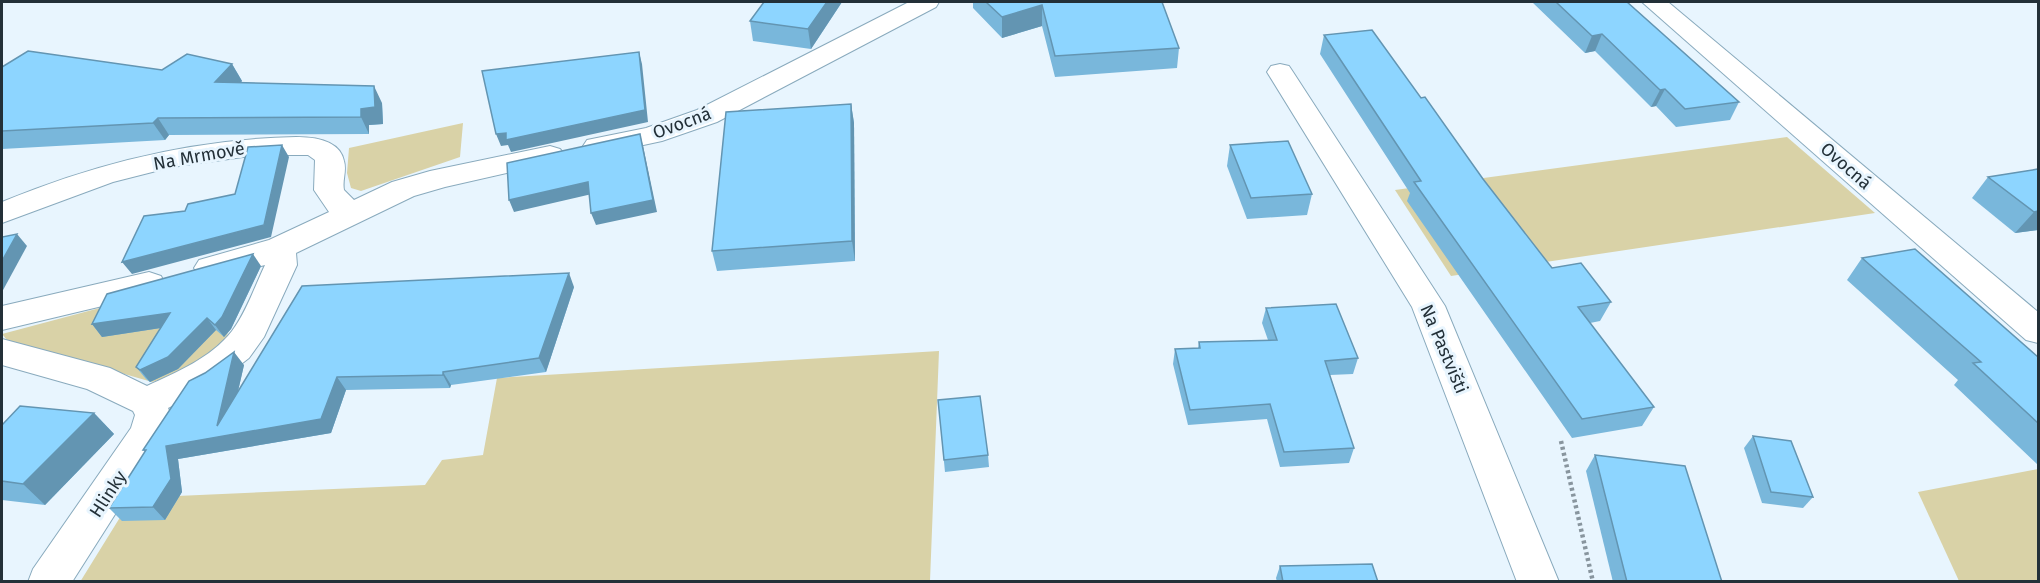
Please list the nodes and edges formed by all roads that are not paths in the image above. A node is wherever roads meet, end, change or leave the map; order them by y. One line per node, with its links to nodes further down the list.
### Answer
1 (927, 2): 5 (street, Ovocná)
2 (1654, 2): 8 (street, Ovocná)
3 (1280, 72): 12 (street, Na Pastvišti)
4 (2, 213): 5 (street, Na Mrmově)
5 (351, 213): 6 (street)
6 (280, 248): 7 (street); 10 (street)
7 (2, 318)
8 (2038, 331)
9 (2, 352): 10 (street)
10 (147, 402): 11 (street, Hlinky)
11 (48, 582)
12 (1538, 582)

